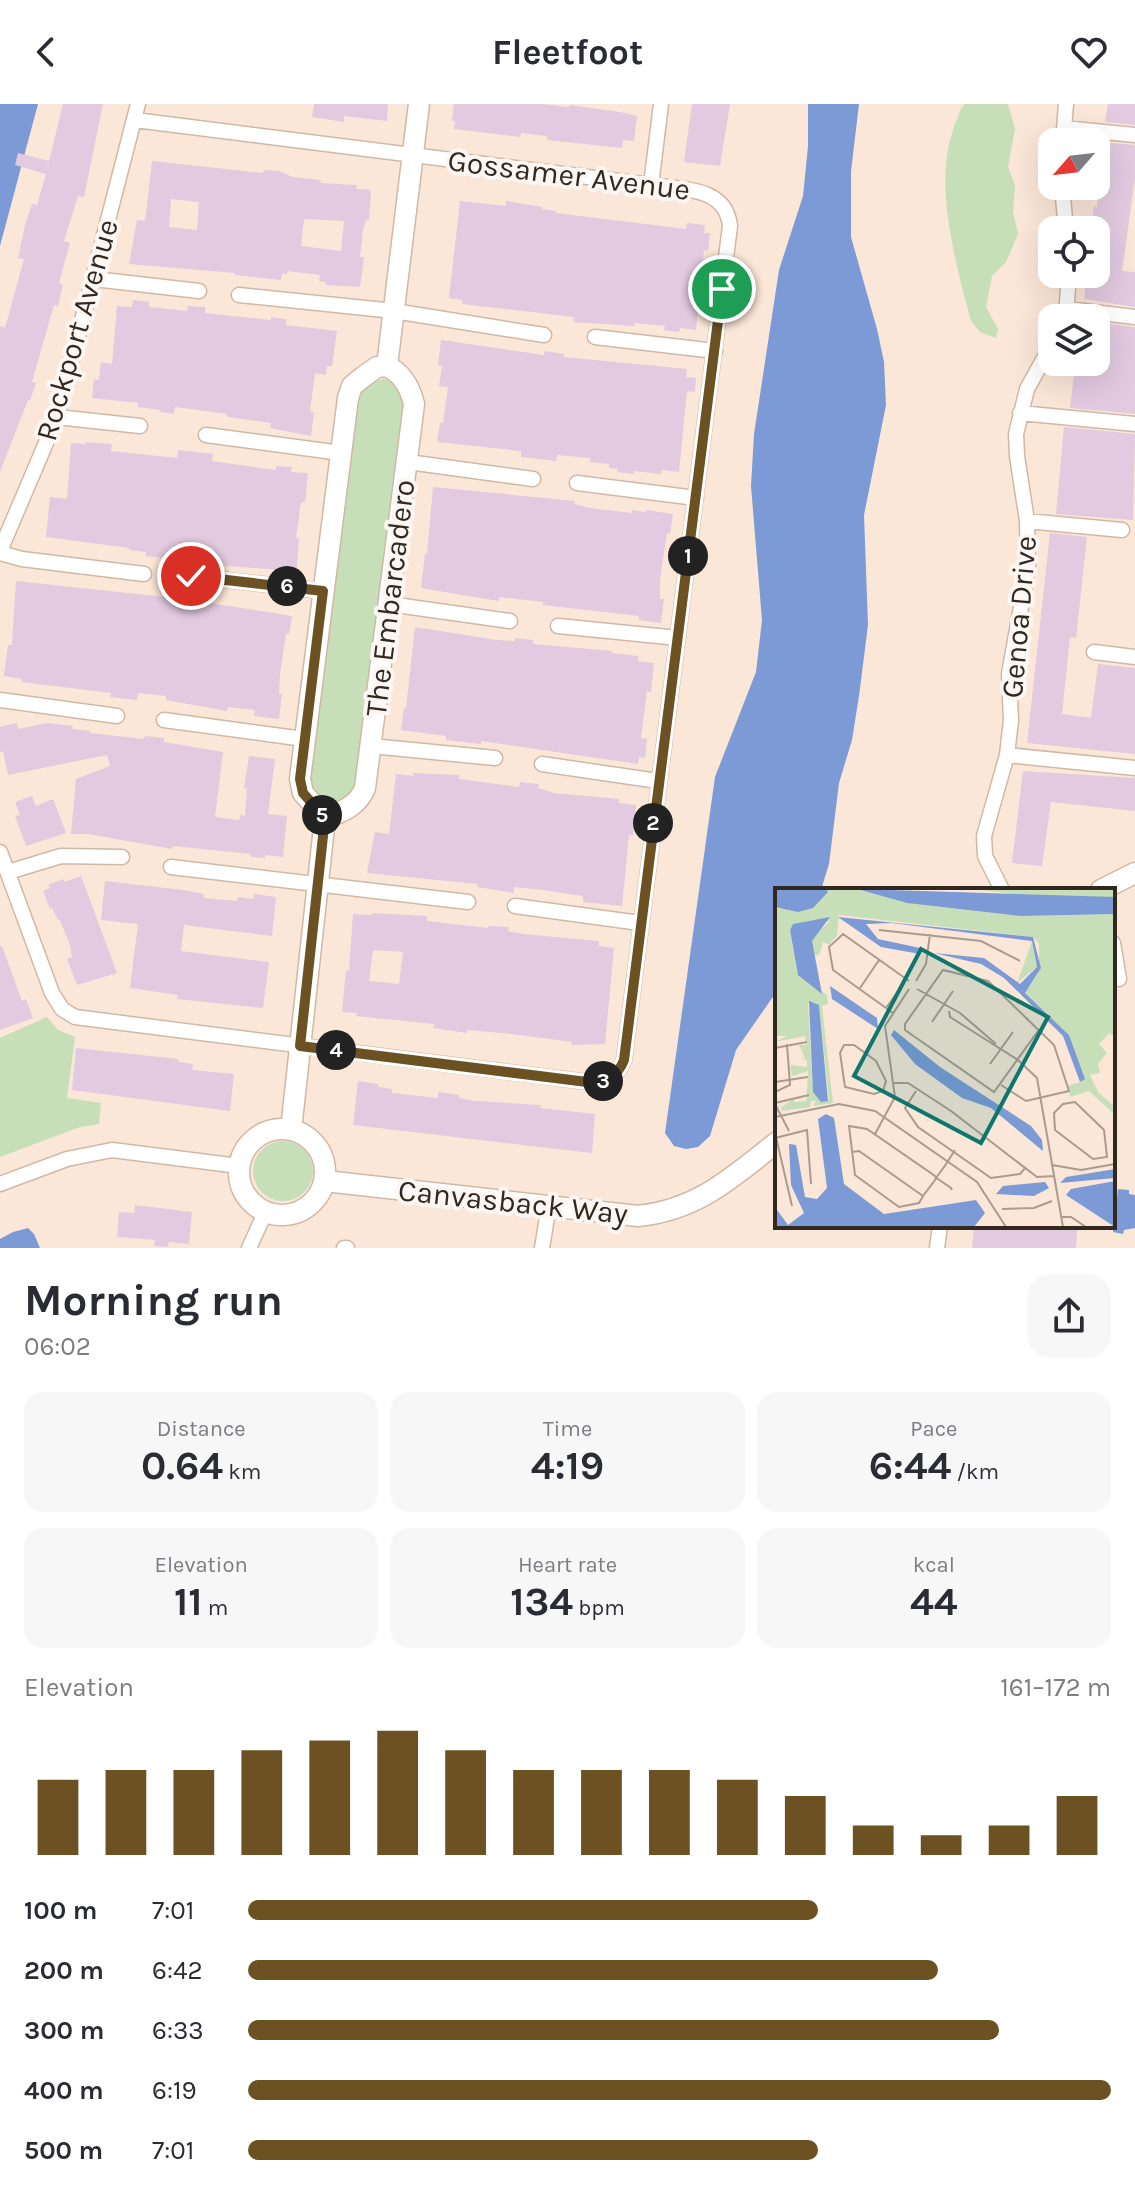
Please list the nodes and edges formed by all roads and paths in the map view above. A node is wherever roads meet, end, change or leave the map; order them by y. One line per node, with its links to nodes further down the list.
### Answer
1 (138, 104): 5 (street, Rockport Avenue)
2 (419, 104): 9 (street)
3 (661, 104): 10 (street)
4 (1066, 104): 6 (street)
5 (135, 120): 9 (street, Gossamer Avenue); 11 (street, Rockport Avenue)
6 (1064, 128)
7 (1110, 135): 8 (street)
8 (1135, 135)
9 (412, 155): 10 (street, Gossamer Avenue); 14 (street)
10 (651, 185): 19 (street, Gossamer Avenue)
11 (94, 279): 12 (street); 23 (street, Rockport Avenue)
12 (199, 291)
13 (239, 295): 14 (street)
14 (394, 311): 17 (street); 20 (street)
15 (1110, 316): 16 (street)
16 (1135, 317)
17 (544, 335)
18 (595, 337): 19 (street)
19 (715, 351): 31 (street, Gossamer Avenue)
20 (387, 366): 27 (street); 28 (street, The Embarcadero)
21 (1038, 369): 22 (street, Genoa Drive)
22 (1020, 413): 24 (street); 32 (street, Genoa Drive)
23 (57, 417): 25 (street); 34 (street, Rockport Avenue)
24 (1135, 424)
25 (140, 426)
26 (206, 435): 27 (street)
27 (341, 453): 37 (street)
28 (408, 462): 29 (street); 38 (street, The Embarcadero)
29 (533, 479)
30 (577, 483): 31 (street)
31 (696, 498): 41 (street, Gossamer Avenue)
32 (1027, 521): 33 (street); 49 (street, Genoa Drive)
33 (1122, 530)
34 (0, 552): 35 (street)
35 (144, 574)
36 (191, 576): 37 (street)
37 (323, 591): 47 (street)
38 (389, 604): 39 (street); 48 (street, The Embarcadero)
39 (510, 621)
40 (558, 626): 41 (street)
41 (678, 638): 53 (street, Gossamer Avenue)
42 (1094, 652): 43 (street)
43 (1135, 657)
44 (0, 700): 45 (street)
45 (117, 716)
46 (164, 720): 47 (street)
47 (304, 739): 54 (street)
48 (371, 746): 50 (street); 54 (street, The Embarcadero)
49 (1007, 755): 52 (street); 61 (street, Genoa Drive)
50 (495, 758)
51 (542, 764): 53 (street)
52 (1135, 768)
53 (658, 781): 65 (street, Gossamer Avenue)
54 (325, 818): 60 (street)
55 (0, 852): 58 (street)
56 (122, 857): 58 (street)
57 (171, 867): 60 (street)
58 (8, 872): 68 (street)
59 (1135, 873): 62 (street)
60 (318, 886): 63 (street); 68 (street)
61 (1001, 888)
62 (1106, 888)
63 (468, 902)
64 (515, 906): 65 (street)
65 (640, 923): 68 (street, Gossamer Avenue)
66 (1115, 952): 67 (street)
67 (1121, 980)
68 (300, 1046): 69 (street)
69 (291, 1130): 71 (street); 72 (street)
70 (775, 1144): 74 (street, Canvasback Way)
71 (239, 1166): 73 (street); 75 (street)
72 (325, 1181): 74 (street, Canvasback Way); 75 (street)
73 (0, 1184)
74 (549, 1205): 78 (street)
75 (265, 1213): 77 (street)
76 (940, 1228): 79 (street)
77 (249, 1248)
78 (542, 1248)
79 (937, 1248)

